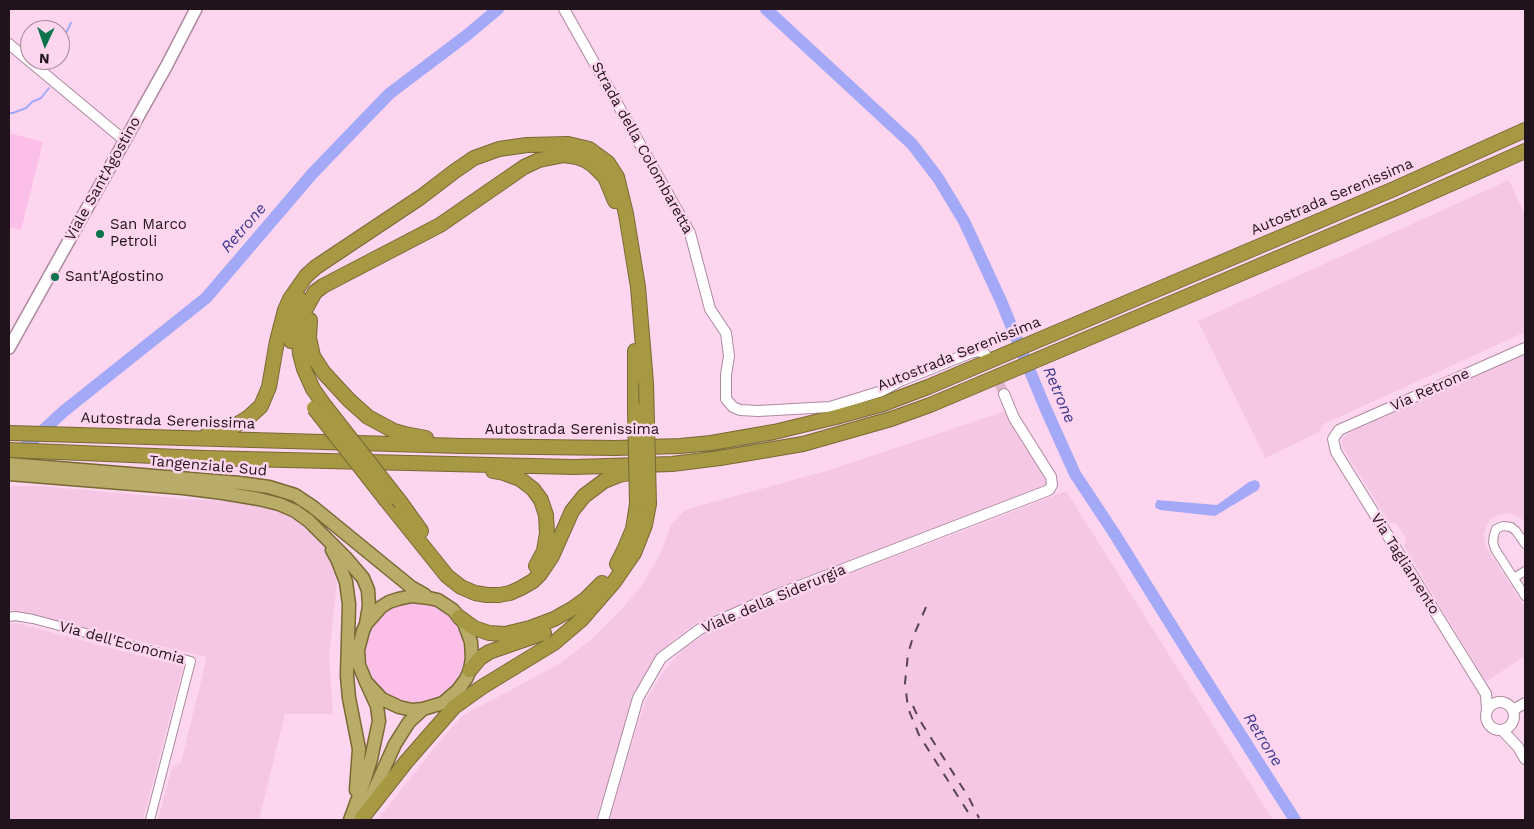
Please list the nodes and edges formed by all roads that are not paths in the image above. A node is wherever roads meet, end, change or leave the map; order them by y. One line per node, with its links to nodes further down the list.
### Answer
1 (196, 9): 5 (main road, Viale Sant'Agostino)
2 (564, 9): 11 (street, Strada della Colombaretta)
3 (9, 44): 5 (street)
4 (1525, 130): 18 (highway, Autostrada Serenissima)
5 (124, 140): 9 (main road, Viale Sant'Agostino)
6 (1525, 151): 17 (highway)
7 (329, 257): 13 (highway); 16 (highway); 24 (highway, bridge)
8 (358, 267): 13 (highway); 18 (highway); 24 (highway, bridge)
9 (9, 348)
10 (1525, 348): 15 (street, Via Retrone)
11 (987, 357)
12 (1004, 394): 46 (street, Viale della Siderurgia)
13 (319, 407): 17 (highway, bridge); 20 (highway, bridge)
14 (9, 433): 16 (highway, Autostrada Serenissima)
15 (1336, 433): 37 (street, Via Tagliamento)
16 (49, 434): 18 (highway, Autostrada Serenissima)
17 (802, 444): 20 (highway)
18 (601, 448)
19 (9, 450): 20 (highway)
20 (282, 460)
21 (9, 464): 23 (highway, Tangenziale Sud)
22 (9, 474): 23 (highway, Tangenziale Sud)
23 (97, 477): 25 (highway, Tangenziale Sud); 31 (highway, Tangenziale Sud)
24 (643, 504): 29 (highway); 33 (highway)
25 (323, 534): 34 (highway, Tangenziale Sud); 44 (highway)
26 (1525, 544): 28 (street)
27 (1525, 571): 28 (street)
28 (1514, 578): 30 (street)
29 (603, 595): 35 (highway); 44 (highway)
30 (1525, 596)
31 (430, 598): 33 (highway); 34 (highway)
32 (9, 617): 45 (street, Via dell'Economia)
33 (459, 617): 35 (highway)
34 (366, 624): 36 (highway)
35 (470, 670): 40 (highway)
36 (366, 682): 40 (highway); 44 (highway)
37 (1486, 694): 39 (street); 41 (street, Via Tagliamento)
38 (1525, 703): 39 (street)
39 (1510, 707): 41 (street); 42 (street)
40 (422, 709): 44 (highway)
41 (1487, 710): 42 (street, Via Tagliamento)
42 (1507, 729): 43 (street)
43 (1525, 759)
44 (356, 818)
45 (150, 820)
46 (603, 820)

